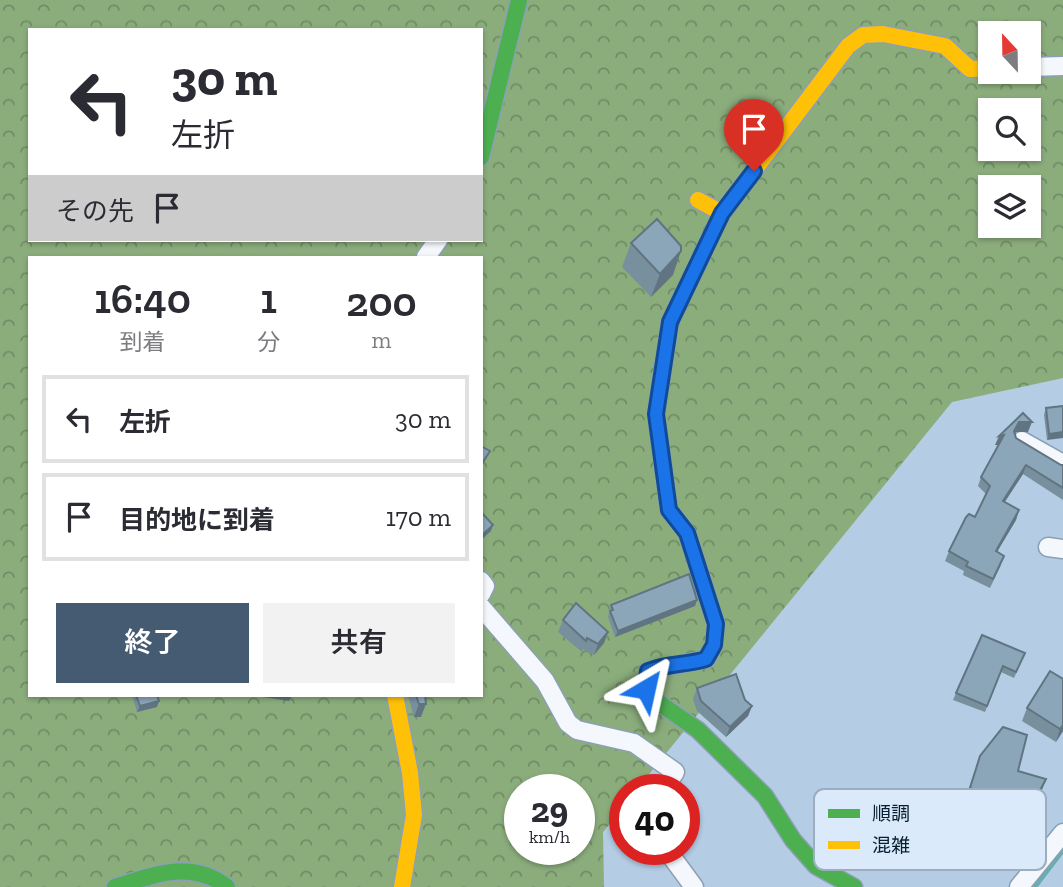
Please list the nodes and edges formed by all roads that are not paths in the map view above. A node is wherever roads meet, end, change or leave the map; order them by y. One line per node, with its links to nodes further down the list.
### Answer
1 (519, 0): 5 (street)
2 (1063, 66): 3 (street)
3 (1041, 67)
4 (978, 69): 7 (street)
5 (483, 151)
6 (698, 200): 7 (street)
7 (722, 213): 15 (street)
8 (1022, 441): 9 (street)
9 (1063, 464)
10 (483, 609): 12 (street)
11 (395, 697): 21 (street)
12 (674, 774)
13 (1063, 833): 14 (street)
14 (1046, 854)
15 (814, 864)
16 (678, 865): 22 (street)
17 (823, 870): 23 (street)
18 (1033, 870): 24 (street)
19 (114, 887): 20 (street)
20 (227, 887)
21 (402, 887)
22 (694, 887)
23 (854, 887)
24 (1019, 887)

